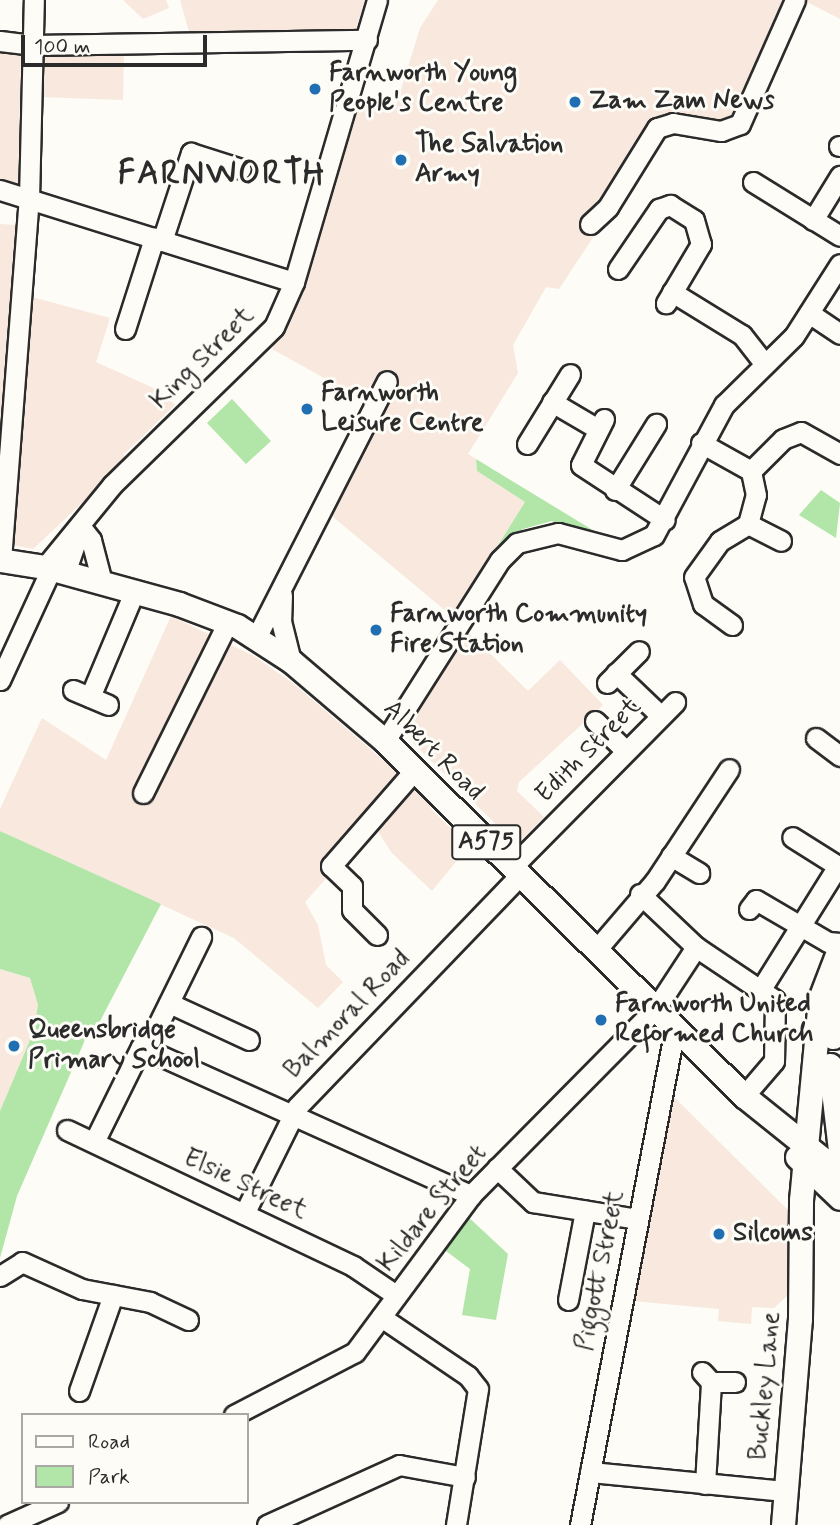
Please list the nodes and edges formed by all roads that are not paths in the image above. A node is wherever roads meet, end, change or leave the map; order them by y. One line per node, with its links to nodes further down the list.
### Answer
1 (34, 0): 6 (street)
2 (377, 0): 4 (street, King Street)
3 (795, 0): 13 (street)
4 (367, 40): 6 (street); 18 (street, King Street)
5 (0, 41): 6 (street)
6 (32, 45): 11 (street)
7 (241, 169): 15 (street)
8 (840, 176): 12 (street)
9 (753, 182): 12 (street)
10 (0, 190): 11 (street)
11 (29, 199): 15 (street); 36 (street)
12 (813, 220): 14 (street)
13 (590, 223)
14 (840, 236)
15 (158, 239): 18 (street); 20 (street)
16 (840, 264): 19 (street)
17 (618, 269): 22 (street)
18 (294, 282): 34 (street, King Street)
19 (809, 313): 21 (street); 22 (street)
20 (126, 329)
21 (840, 334)
22 (764, 363): 27 (street)
23 (570, 374): 25 (street)
24 (387, 381): 39 (street)
25 (552, 402): 28 (street); 31 (street)
26 (656, 424): 31 (street)
27 (701, 443): 30 (street); 32 (street)
28 (527, 444)
29 (839, 459): 30 (street)
30 (751, 471): 33 (street)
31 (615, 489): 32 (street)
32 (665, 520): 50 (street)
33 (748, 524): 35 (street); 42 (street)
34 (81, 527): 37 (street, King Street); 38 (street)
35 (786, 541)
36 (1, 560): 37 (main road, Albert Road / A575)
37 (54, 569): 38 (main road, Albert Road / A575); 46 (street, King Street)
38 (102, 582): 40 (main road, Albert Road / A575)
39 (283, 587): 43 (street); 45 (street)
40 (135, 590): 41 (main road, Albert Road / A575); 47 (street)
41 (228, 622): 43 (main road, Albert Road / A575); 55 (street)
42 (736, 625)
43 (256, 638): 45 (main road, Albert Road / A575)
44 (639, 651): 51 (street, Edith Street)
45 (291, 661): 50 (main road, Albert Road / A575)
46 (0, 680)
47 (90, 697)
48 (595, 720): 51 (street)
49 (816, 738): 52 (street)
50 (384, 741): 54 (main road, Albert Road / A575)
51 (626, 751): 59 (street, Edith Street)
52 (840, 756)
53 (729, 769): 57 (street)
54 (414, 771): 59 (main road, Albert Road / A575); 64 (street)
55 (143, 793)
56 (792, 837): 58 (street)
57 (671, 856): 60 (street); 61 (street)
58 (838, 866): 63 (street)
59 (516, 871): 68 (main road, Albert Road / A575); 78 (street, Balmoral Road)
60 (699, 873)
61 (640, 894): 66 (street); 68 (street)
62 (749, 909): 63 (street)
63 (800, 927): 67 (street); 69 (street)
64 (377, 935)
65 (201, 937): 71 (street)
66 (696, 947): 69 (street); 72 (street, Kildare Street)
67 (837, 949): 81 (main road)
68 (596, 950): 72 (main road, Albert Road / A575)
69 (761, 989): 77 (street)
70 (838, 999): 76 (main road)
71 (169, 1003): 74 (street); 75 (street)
72 (656, 1008): 73 (main road, Albert Road / A575); 82 (street, Kildare Street)
73 (675, 1028): 77 (main road, Albert Road / A575); 87 (street, Piggott Street)
74 (249, 1040)
75 (143, 1048): 78 (street); 80 (street)
76 (830, 1065): 81 (main road); 81 (main road)
77 (749, 1100): 81 (main road, Albert Road / A575)
78 (291, 1116): 83 (street); 86 (street, Balmoral Road)
79 (67, 1130): 80 (street, Elsie Street)
80 (94, 1142): 86 (street, Elsie Street)
81 (815, 1153): 84 (main road, A575); 100 (main road, Buckley Lane)
82 (497, 1168): 83 (street, Kildare Street); 85 (street)
83 (471, 1195): 90 (street, Kildare Street)
84 (840, 1198)
85 (585, 1211): 87 (street); 91 (street)
86 (244, 1214): 90 (street, Elsie Street)
87 (638, 1219): 97 (street, Piggott Street)
88 (0, 1276): 89 (street)
89 (113, 1296): 93 (street); 95 (street)
90 (396, 1296): 92 (street, Kildare Street)
91 (568, 1300)
92 (381, 1317): 96 (street, Kildare Street); 98 (street)
93 (188, 1320)
94 (735, 1381): 99 (street)
95 (79, 1391)
96 (238, 1413)
97 (590, 1472): 99 (street); 105 (street, Piggott Street)
98 (465, 1478): 103 (street); 104 (street)
99 (705, 1484): 100 (street)
100 (785, 1491): 106 (main road, Buckley Lane)
101 (54, 1504): 102 (street)
102 (8, 1525)
103 (267, 1525)
104 (456, 1525)
105 (580, 1525)
106 (783, 1525)

